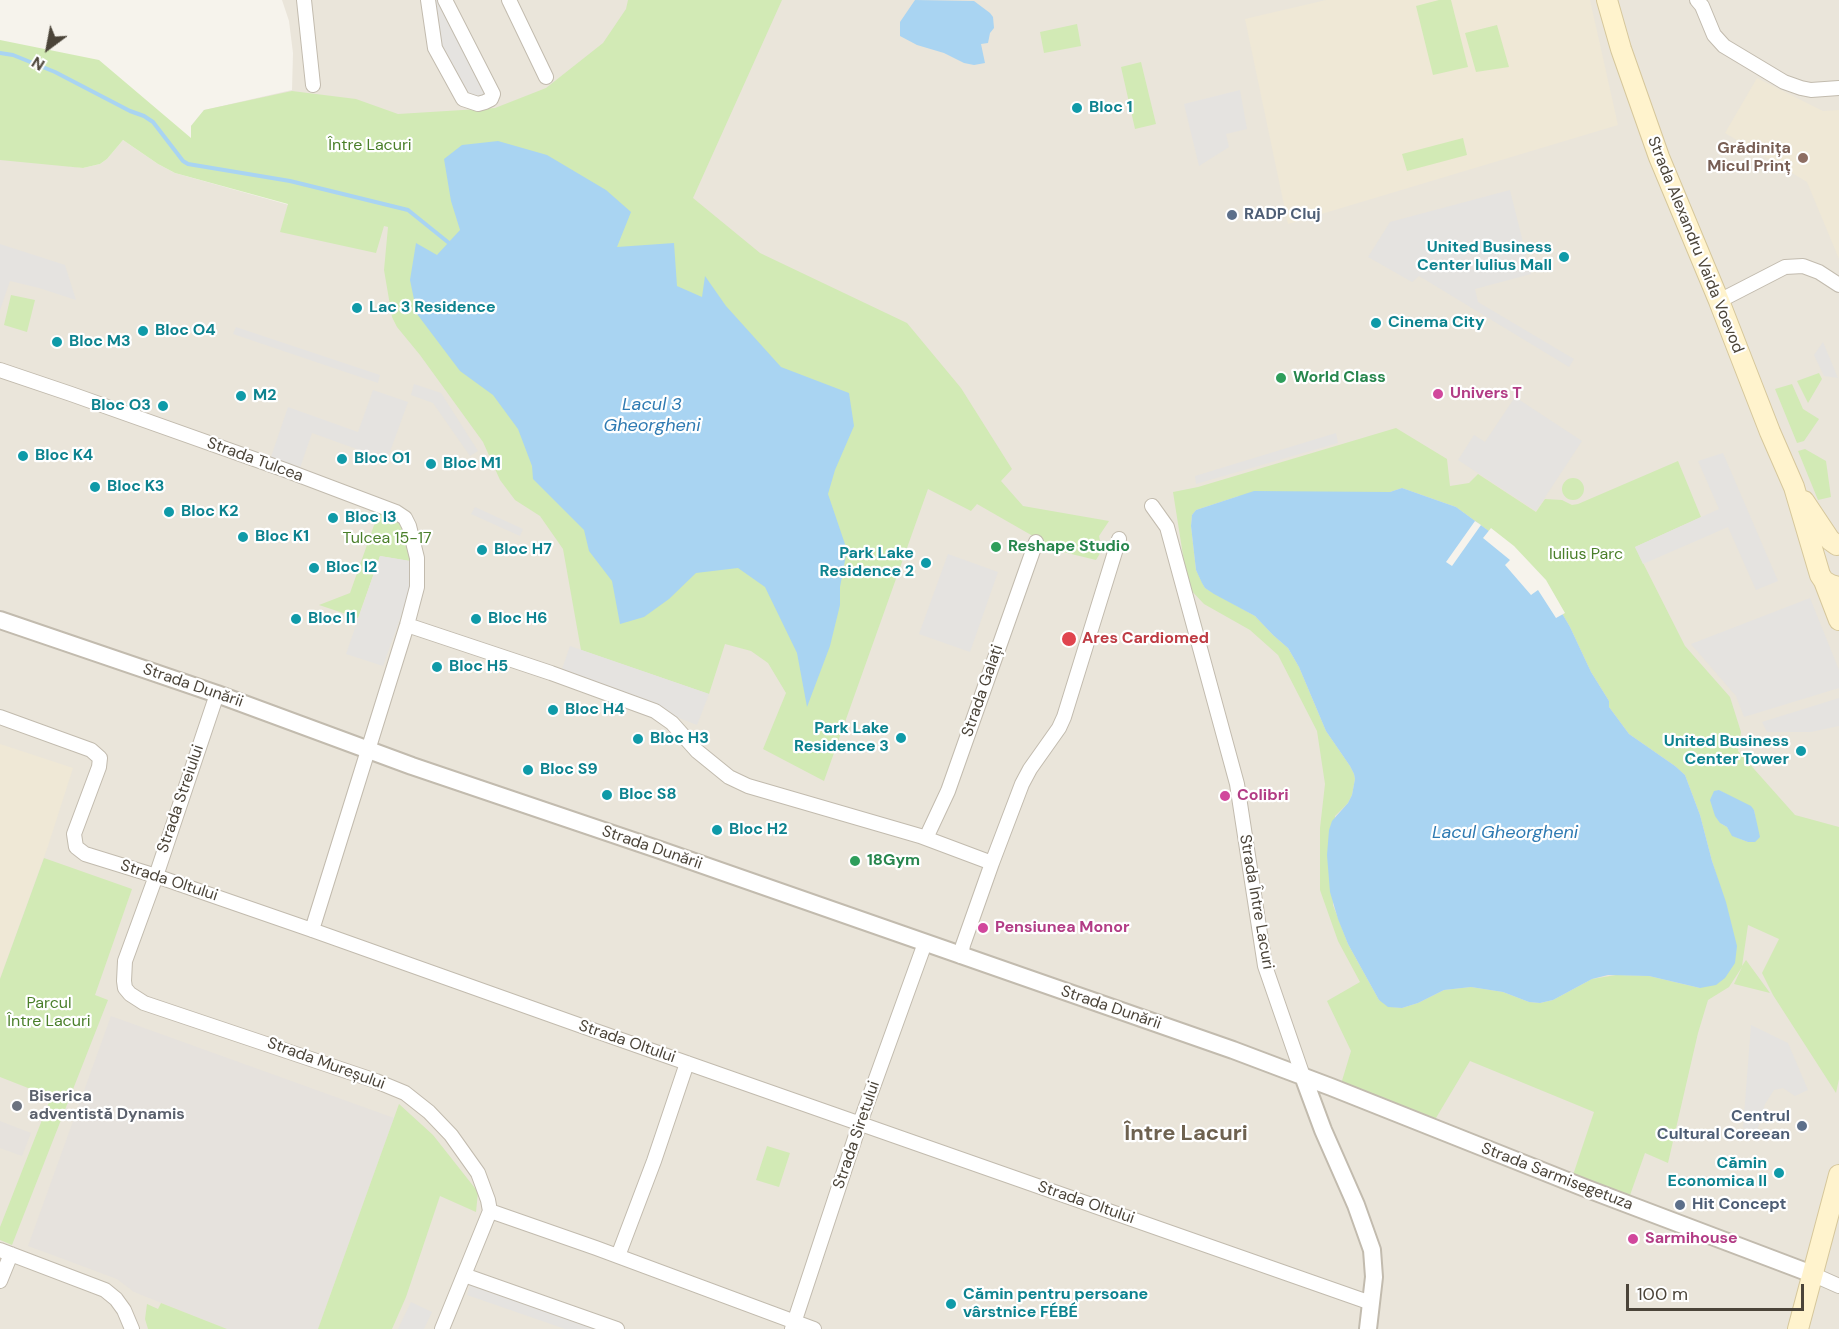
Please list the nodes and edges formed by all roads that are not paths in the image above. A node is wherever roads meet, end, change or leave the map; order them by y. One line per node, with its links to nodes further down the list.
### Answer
1 (304, 0): 8 (street)
2 (428, 0): 3 (street)
3 (445, 0)
4 (509, 0): 7 (street)
5 (1607, 0): 11 (main road, Strada Alexandru Vaida Voevod)
6 (1697, 0): 9 (street)
7 (546, 77)
8 (313, 85)
9 (1839, 88)
10 (1839, 285): 11 (street)
11 (1719, 301): 13 (main road, Strada Alexandru Vaida Voevod)
12 (0, 370): 21 (street, Strada Tulcea)
13 (1794, 487): 17 (main road, Strada Alexandru Vaida Voevod); 18 (main road, Strada Alexandru Vaida Voevod)
14 (1152, 506): 33 (street, Strada Între Lacuri)
15 (1119, 540): 26 (street)
16 (1036, 542): 25 (street, Strada Galați)
17 (1838, 545): 18 (main road)
18 (1827, 578): 20 (main road, Strada Alexandru Vaida Voevod)
19 (0, 620): 22 (street, Strada Dunării)
20 (1839, 620)
21 (407, 625): 24 (street, Strada Tulcea); 25 (street)
22 (217, 694): 24 (street, Strada Dunării); 27 (street, Strada Streiului)
23 (0, 717): 27 (street, Strada Oltului)
24 (367, 750): 28 (street, Strada Tulcea); 29 (street, Strada Dunării)
25 (926, 838): 26 (street)
26 (992, 863): 30 (street)
27 (156, 876): 28 (street, Strada Oltului); 31 (street, Strada Streiului)
28 (312, 930): 32 (street, Strada Oltului)
29 (925, 943): 30 (street, Strada Dunării); 34 (street, Strada Siretului)
30 (961, 956): 33 (street, Strada Dunării)
31 (124, 972): 36 (street, Strada Mureșului)
32 (687, 1064): 34 (street, Strada Oltului); 38 (street)
33 (1303, 1076): 39 (street, Strada Sarmisegetuza); 43 (street, Strada Între Lacuri)
34 (860, 1123): 43 (street, Strada Oltului); 44 (street, Strada Siretului)
35 (1839, 1175): 39 (main road)
36 (490, 1211): 38 (street); 40 (street)
37 (6, 1252): 41 (street); 45 (street)
38 (618, 1256): 44 (street)
39 (1812, 1274): 42 (street); 50 (main road)
40 (464, 1275): 46 (street); 47 (street)
41 (0, 1281)
42 (1839, 1286)
43 (1371, 1303): 49 (street, Strada Între Lacuri)
44 (793, 1326): 48 (street)
45 (132, 1329)
46 (442, 1329)
47 (617, 1329)
48 (814, 1329)
49 (1368, 1329)
50 (1798, 1329)

